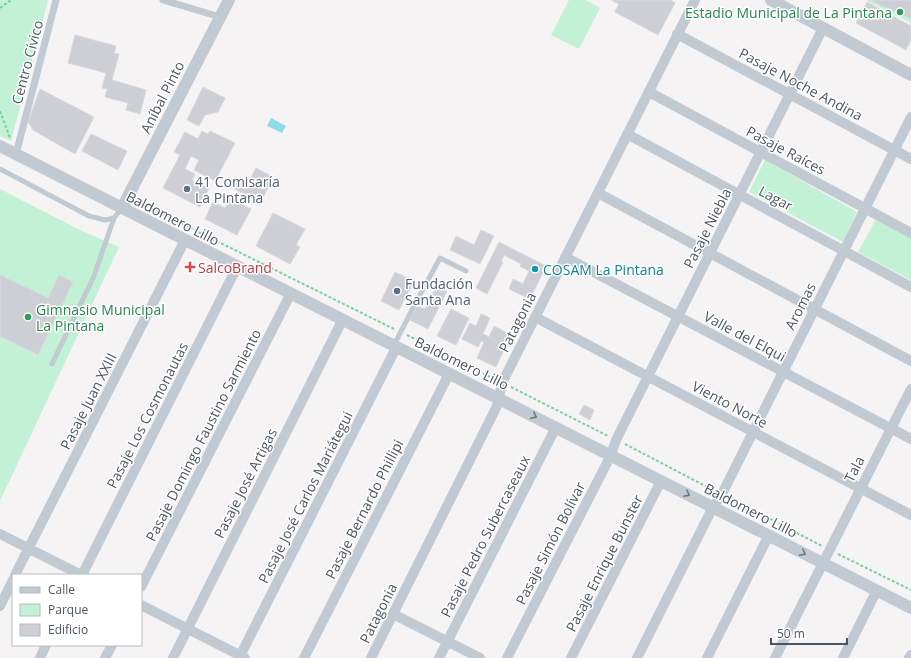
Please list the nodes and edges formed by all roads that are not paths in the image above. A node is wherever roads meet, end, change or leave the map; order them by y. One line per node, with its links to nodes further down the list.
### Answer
1 (56, 0): 17 (street, Centro Cívico)
2 (163, 0): 6 (street)
3 (229, 0): 6 (street, Aníbal Pinto)
4 (694, 0): 8 (street, Patagonia)
5 (771, 0): 7 (street)
6 (220, 17): 22 (street, Aníbal Pinto)
7 (823, 28): 9 (street); 11 (street, Pasaje Niebla)
8 (678, 34): 10 (street, Patagonia); 11 (street, Pasaje Noche Andina)
9 (911, 75)
10 (649, 92): 13 (street, Patagonia); 16 (street, Pasaje Raíces)
11 (790, 94): 15 (street, Pasaje Noche Andina); 16 (street, Pasaje Niebla)
12 (911, 117): 15 (street, Aromas)
13 (627, 134): 20 (street, Patagonia); 21 (street, Lagar)
14 (0, 146): 17 (street, Baldomero Lillo)
15 (894, 150): 18 (street, Pasaje Noche Andina); 23 (street, Aromas)
16 (760, 152): 21 (street, Pasaje Niebla); 23 (street, Pasaje Raíces)
17 (16, 154): 22 (street, Baldomero Lillo)
18 (911, 159)
19 (0, 169): 24 (lane)
20 (598, 193): 28 (street); 29 (street, Patagonia)
21 (739, 195): 27 (street, Lagar); 28 (street, Pasaje Niebla)
22 (122, 208): 24 (lane); 26 (street, Baldomero Lillo)
23 (865, 208): 25 (street, Pasaje Raíces); 27 (street, Aromas)
24 (114, 218): 40 (lane)
25 (911, 233)
26 (185, 240): 30 (street, Baldomero Lillo); 58 (street, Pasaje Juan XXIII)
27 (844, 251): 32 (street, Lagar); 34 (street, Aromas)
28 (710, 253): 34 (street); 35 (street, Pasaje Niebla)
29 (565, 257): 35 (street, Valle del Elqui); 36 (street, Patagonia)
30 (237, 268): 33 (street, Baldomero Lillo); 62 (street, Pasaje Los Cosmonautas)
31 (466, 271): 38 (lane)
32 (911, 287)
33 (290, 294): 37 (street, Baldomero Lillo); 64 (street, Pasaje Domingo Faustino Sarmiento)
34 (814, 309): 39 (street); 41 (street, Aromas)
35 (678, 316): 41 (street, Valle del Elqui); 43 (street, Pasaje Niebla)
36 (535, 317): 43 (street, Viento Norte); 45 (street, Patagonia)
37 (342, 321): 38 (street, Baldomero Lillo); 70 (street, Pasaje José Artigas)
38 (395, 347): 42 (street, Baldomero Lillo); 75 (street, Pasaje José Carlos Mariátegui)
39 (911, 362)
40 (52, 364)
41 (783, 372): 47 (street, Valle del Elqui); 48 (street, Aromas)
42 (449, 374): 45 (street, Baldomero Lillo); 79 (street, Pasaje Bernardo Phillipi)
43 (648, 376): 48 (street, Viento Norte); 50 (street, Pasaje Niebla)
44 (911, 389): 47 (street, Tala)
45 (499, 398): 46 (street, Baldomero Lillo, one-way to 46); 69 (street, Patagonia)
46 (556, 427): 51 (street, Baldomero Lillo); 71 (street, Pasaje Pedro Subercaseaux)
47 (891, 428): 49 (street, Valle del Elqui); 53 (street, Tala)
48 (753, 432): 53 (street, Viento Norte); 54 (street, Aromas)
49 (911, 438)
50 (616, 440): 51 (street, Pasaje Simón Bolívar)
51 (610, 455): 52 (street, Baldomero Lillo); 83 (street, Pasaje Simón Bolívar)
52 (661, 480): 54 (street, Baldomero Lillo, one-way to 54); 84 (street, Pasaje Enrique Bunster)
53 (860, 488): 55 (street, Viento Norte); 59 (street, Tala)
54 (713, 507): 57 (street, Baldomero Lillo); 85 (street, Aromas)
55 (911, 515)
56 (0, 534): 58 (street)
57 (769, 535): 59 (street, Baldomero Lillo, one-way to 59); 86 (street)
58 (29, 549): 60 (street, Pasaje Juan XXIII); 61 (street)
59 (823, 563): 65 (street, Baldomero Lillo); 87 (street, Tala)
60 (16, 574)
61 (79, 574)
62 (82, 574)
63 (12, 582): 66 (street)
64 (142, 585)
65 (877, 590): 68 (street, Baldomero Lillo); 88 (street)
66 (0, 606)
67 (142, 606): 70 (street)
68 (911, 608)
69 (393, 614): 71 (street); 80 (street, Patagonia)
70 (188, 629): 75 (street); 78 (street, Pasaje José Artigas)
71 (447, 641): 81 (street, Pasaje Pedro Subercaseaux); 82 (street)
72 (46, 646): 76 (street)
73 (111, 646): 77 (street)
74 (911, 654): 89 (street)
75 (241, 657)
76 (40, 658)
77 (105, 658)
78 (173, 658)
79 (304, 658)
80 (371, 658)
81 (439, 658)
82 (480, 658)
83 (507, 658)
84 (571, 658)
85 (637, 658)
86 (707, 658)
87 (775, 658)
88 (843, 658)
89 (909, 658)

